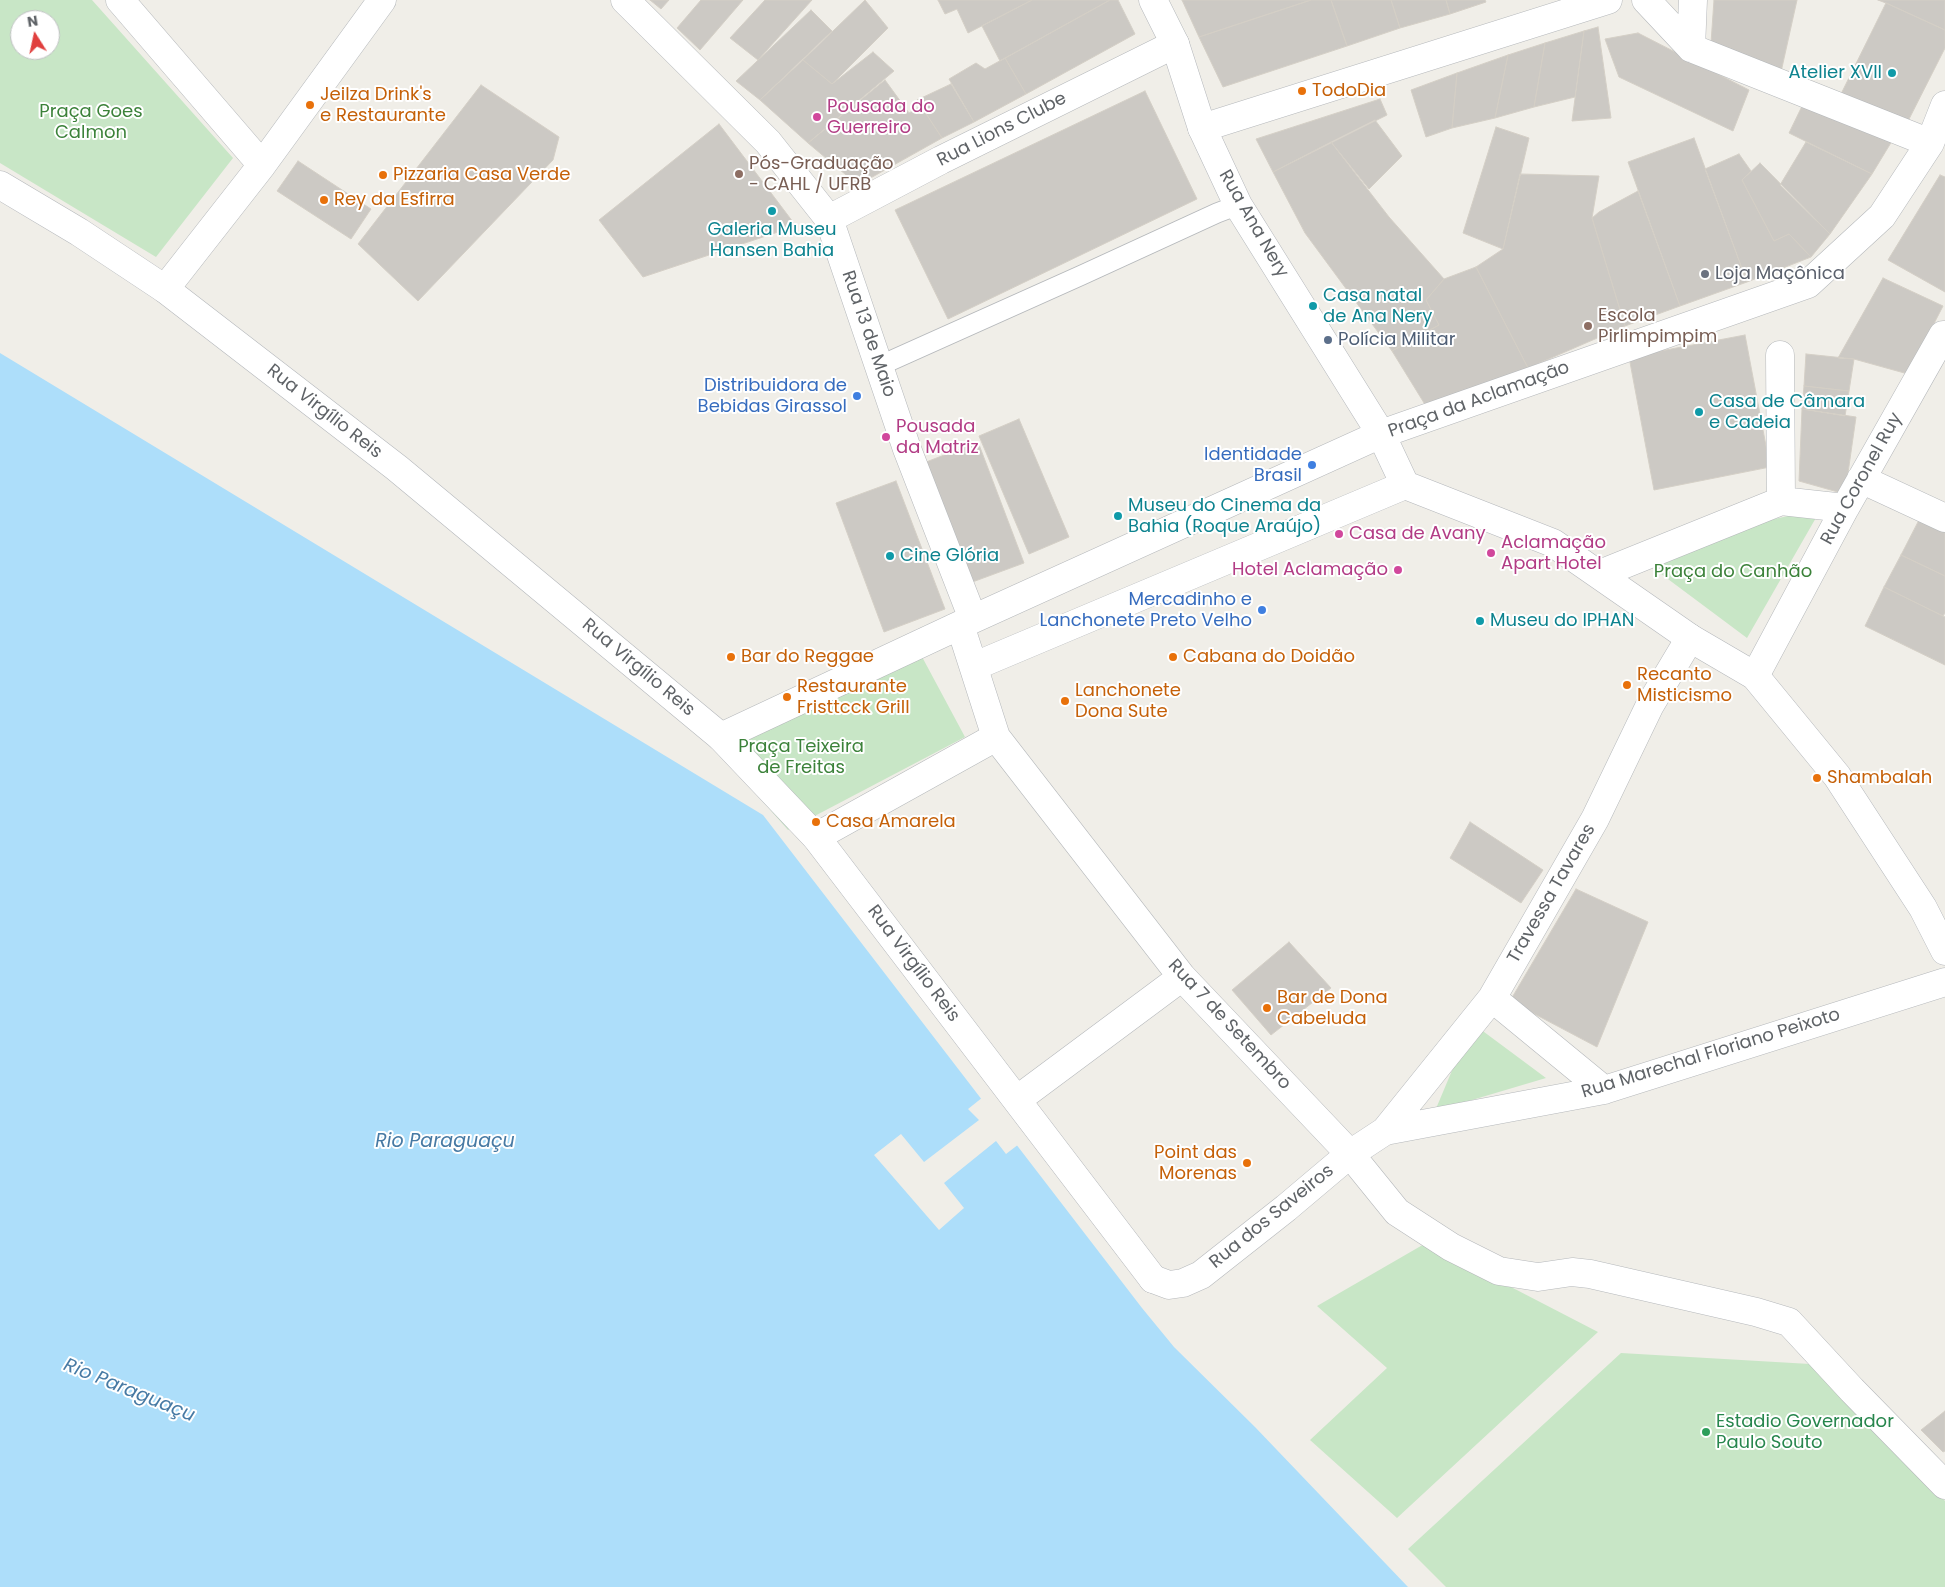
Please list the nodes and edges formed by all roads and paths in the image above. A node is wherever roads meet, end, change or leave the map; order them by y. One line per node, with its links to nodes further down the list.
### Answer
1 (120, 0): 13 (street)
2 (382, 0): 13 (street)
3 (625, 0): 16 (street, Rua 13 de Maio)
4 (1153, 0): 8 (street, Rua Ana Nery)
5 (1608, 0): 11 (street)
6 (1646, 0): 9 (street)
7 (1693, 0): 9 (street)
8 (1175, 44): 11 (street, Rua Ana Nery); 16 (street, Rua Lions Clube)
9 (1691, 48): 12 (street)
10 (1945, 105): 12 (street)
11 (1202, 128): 15 (street, Rua Ana Nery)
12 (1930, 143): 21 (street, Praça da Aclamação)
13 (262, 165): 17 (street)
14 (0, 185): 17 (street, Rua Virgílio Reis)
15 (1238, 205): 20 (lane); 21 (street, Rua Ana Nery)
16 (829, 219): 20 (street, Rua 13 de Maio)
17 (165, 290): 32 (street, Rua Virgílio Reis)
18 (1943, 335): 22 (street, Rua Coronel Ruy)
19 (1780, 355): 24 (street)
20 (879, 366): 28 (street, Rua 13 de Maio)
21 (1381, 434): 23 (street, Praça da Aclamação); 28 (street)
22 (1861, 479): 25 (street, Rua Coronel Ruy); 26 (street)
23 (1405, 485): 27 (street); 30 (street)
24 (1782, 501): 25 (street); 27 (street)
25 (1844, 508): 31 (street, Rua Coronel Ruy)
26 (1945, 518)
27 (1600, 574): 29 (street)
28 (966, 622): 30 (street); 32 (street)
29 (1690, 638): 31 (street); 38 (street, Travessa Tavares)
30 (975, 666): 33 (street)
31 (1755, 676): 35 (street)
32 (721, 737): 34 (street, Rua Virgílio Reis)
33 (996, 737): 34 (street); 36 (street, Rua 7 de Setembro)
34 (816, 837): 40 (street, Rua Virgílio Reis)
35 (1945, 951)
36 (1182, 977): 40 (street); 42 (street, Rua 7 de Setembro)
37 (1945, 982): 39 (street, Rua Marechal Floriano Peixoto)
38 (1492, 998): 39 (street); 41 (street, Travessa Tavares)
39 (1604, 1090): 41 (street, Rua Marechal Floriano Peixoto)
40 (1018, 1100): 43 (street, Rua Virgílio Reis)
41 (1385, 1132): 42 (street, Rua dos Saveiros)
42 (1350, 1154): 43 (street, Rua dos Saveiros); 44 (street, Rua 7 de Setembro)
43 (1153, 1279)
44 (1945, 1485)

